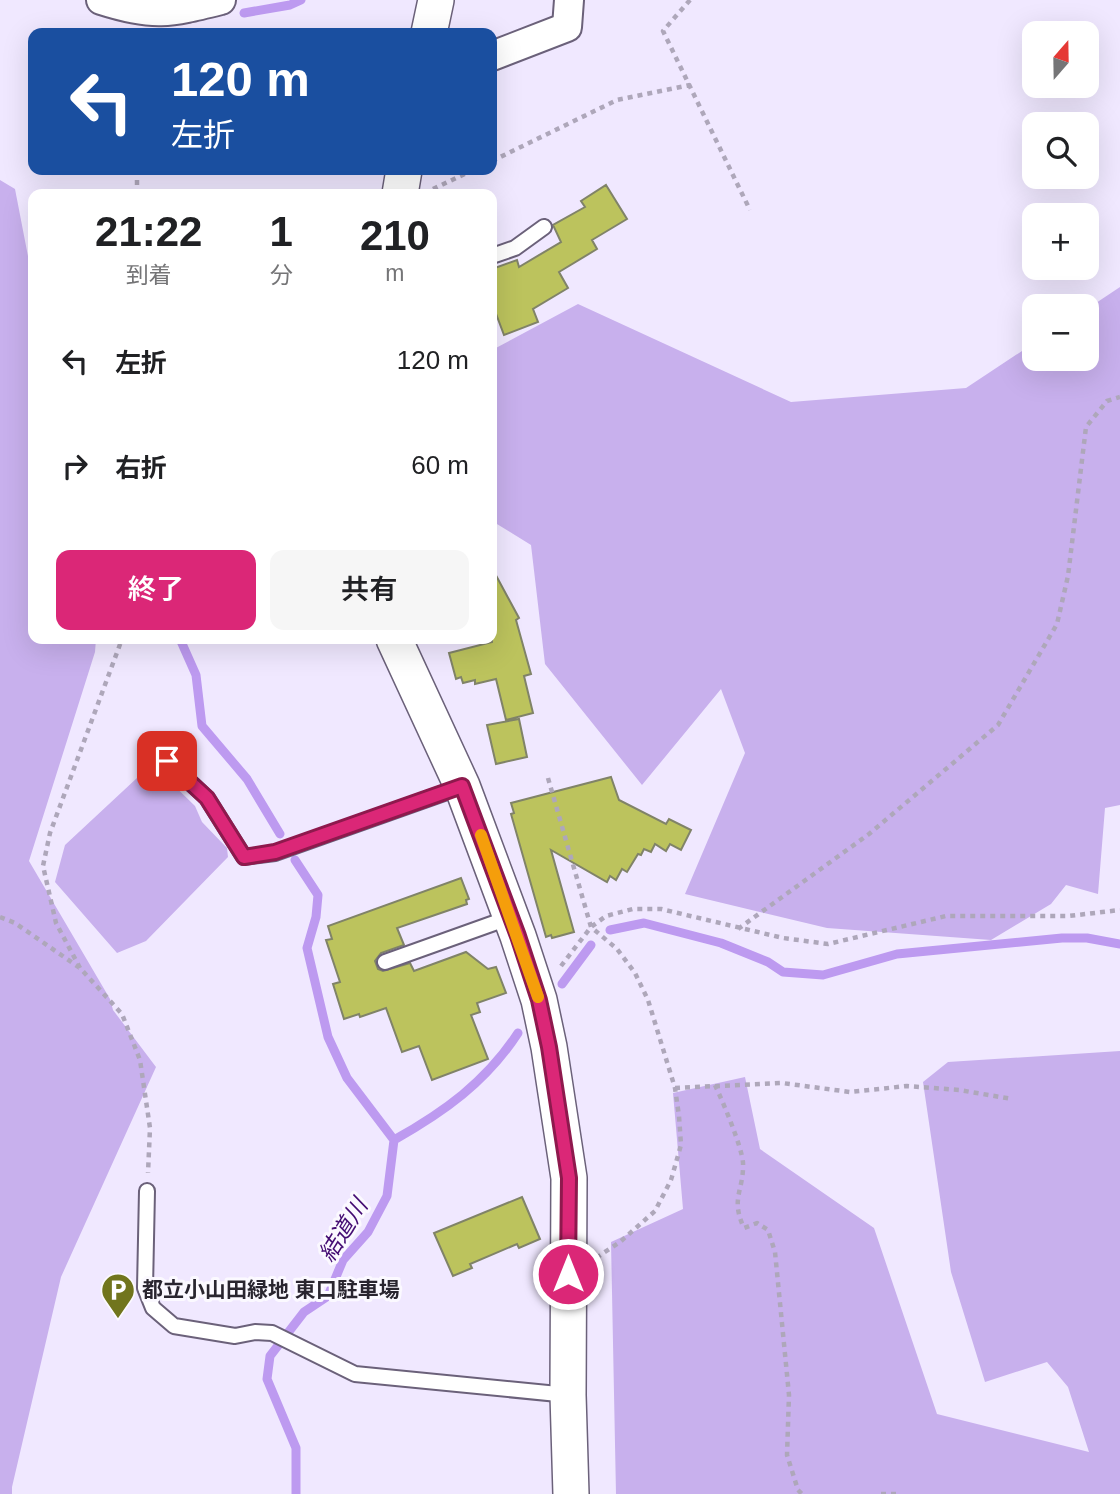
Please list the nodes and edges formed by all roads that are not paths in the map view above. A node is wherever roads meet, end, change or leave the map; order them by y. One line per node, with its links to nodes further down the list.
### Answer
1 (101, 0): 2 (street)
2 (221, 0)
3 (436, 0): 5 (street)
4 (569, 0): 6 (street)
5 (430, 28)
6 (497, 54)
7 (544, 227): 8 (lane)
8 (497, 255)
9 (396, 644): 11 (street)
10 (167, 761): 11 (lane)
11 (462, 786): 12 (street)
12 (511, 917): 13 (lane); 15 (street)
13 (385, 962)
14 (147, 1191): 15 (lane)
15 (568, 1395): 16 (street)
16 (571, 1494)

